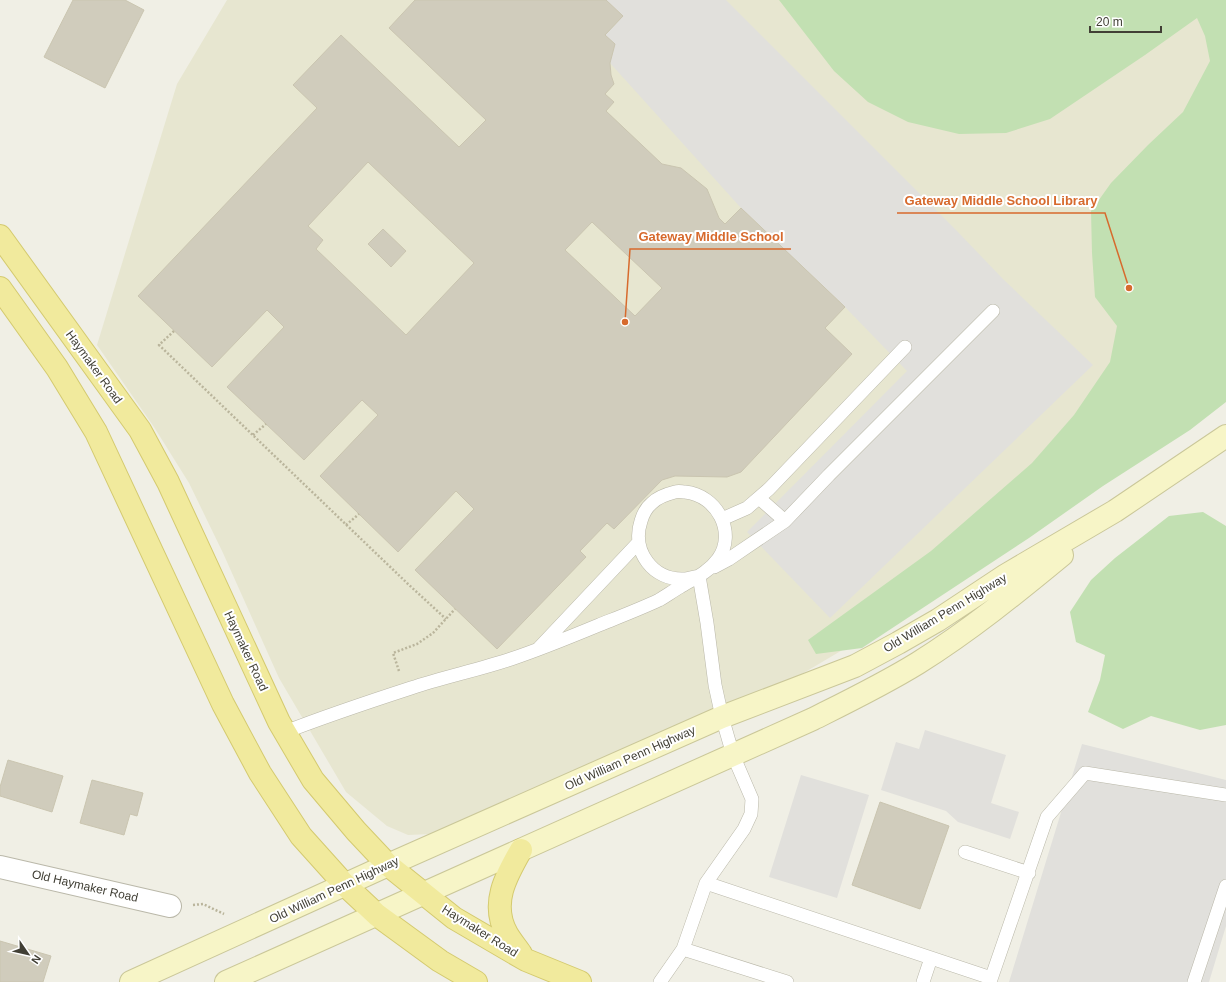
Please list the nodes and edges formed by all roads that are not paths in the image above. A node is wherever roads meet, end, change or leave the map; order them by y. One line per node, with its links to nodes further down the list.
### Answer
1 (0, 236): 15 (main road, Haymaker Road)
2 (0, 288): 24 (main road)
3 (993, 311): 9 (lane)
4 (905, 347): 6 (lane)
5 (1226, 436): 7 (main road, Old William Penn Highway)
6 (759, 498): 8 (lane); 9 (lane)
7 (1115, 511): 14 (main road, Old William Penn Highway); 16 (main road, Old William Penn Highway)
8 (722, 519): 10 (lane); 11 (lane)
9 (785, 521): 11 (lane)
10 (638, 543): 12 (lane); 13 (lane)
11 (710, 568): 12 (lane)
12 (699, 576): 13 (lane); 14 (lane)
13 (536, 651): 15 (lane)
14 (722, 717): 16 (lane); 20 (main road, Old William Penn Highway)
15 (285, 732): 20 (main road, Haymaker Road)
16 (733, 755): 18 (main road, Old William Penn Highway); 23 (lane)
17 (1226, 795): 22 (lane)
18 (521, 850): 26 (main road, Old William Penn Highway); 31 (main road)
19 (964, 852): 22 (lane)
20 (388, 865): 24 (main road, Old William Penn Highway); 26 (main road, Haymaker Road)
21 (0, 867): 27 (street, Old Haymaker Road)
22 (1028, 873): 32 (lane)
23 (706, 883): 29 (lane); 30 (lane)
24 (345, 885): 28 (main road); 33 (main road, Old William Penn Highway)
25 (1226, 886): 40 (lane)
26 (424, 894): 28 (main road, Old William Penn Highway); 31 (main road, Haymaker Road)
27 (170, 906)
28 (377, 915): 34 (main road, Old William Penn Highway); 35 (main road)
29 (683, 950): 37 (lane); 38 (lane)
30 (931, 958): 32 (lane); 39 (lane)
31 (526, 960): 36 (main road, Haymaker Road)
32 (990, 980)
33 (131, 982)
34 (226, 982)
35 (476, 982)
36 (580, 982)
37 (660, 982)
38 (787, 982)
39 (923, 982)
40 (1194, 982)

